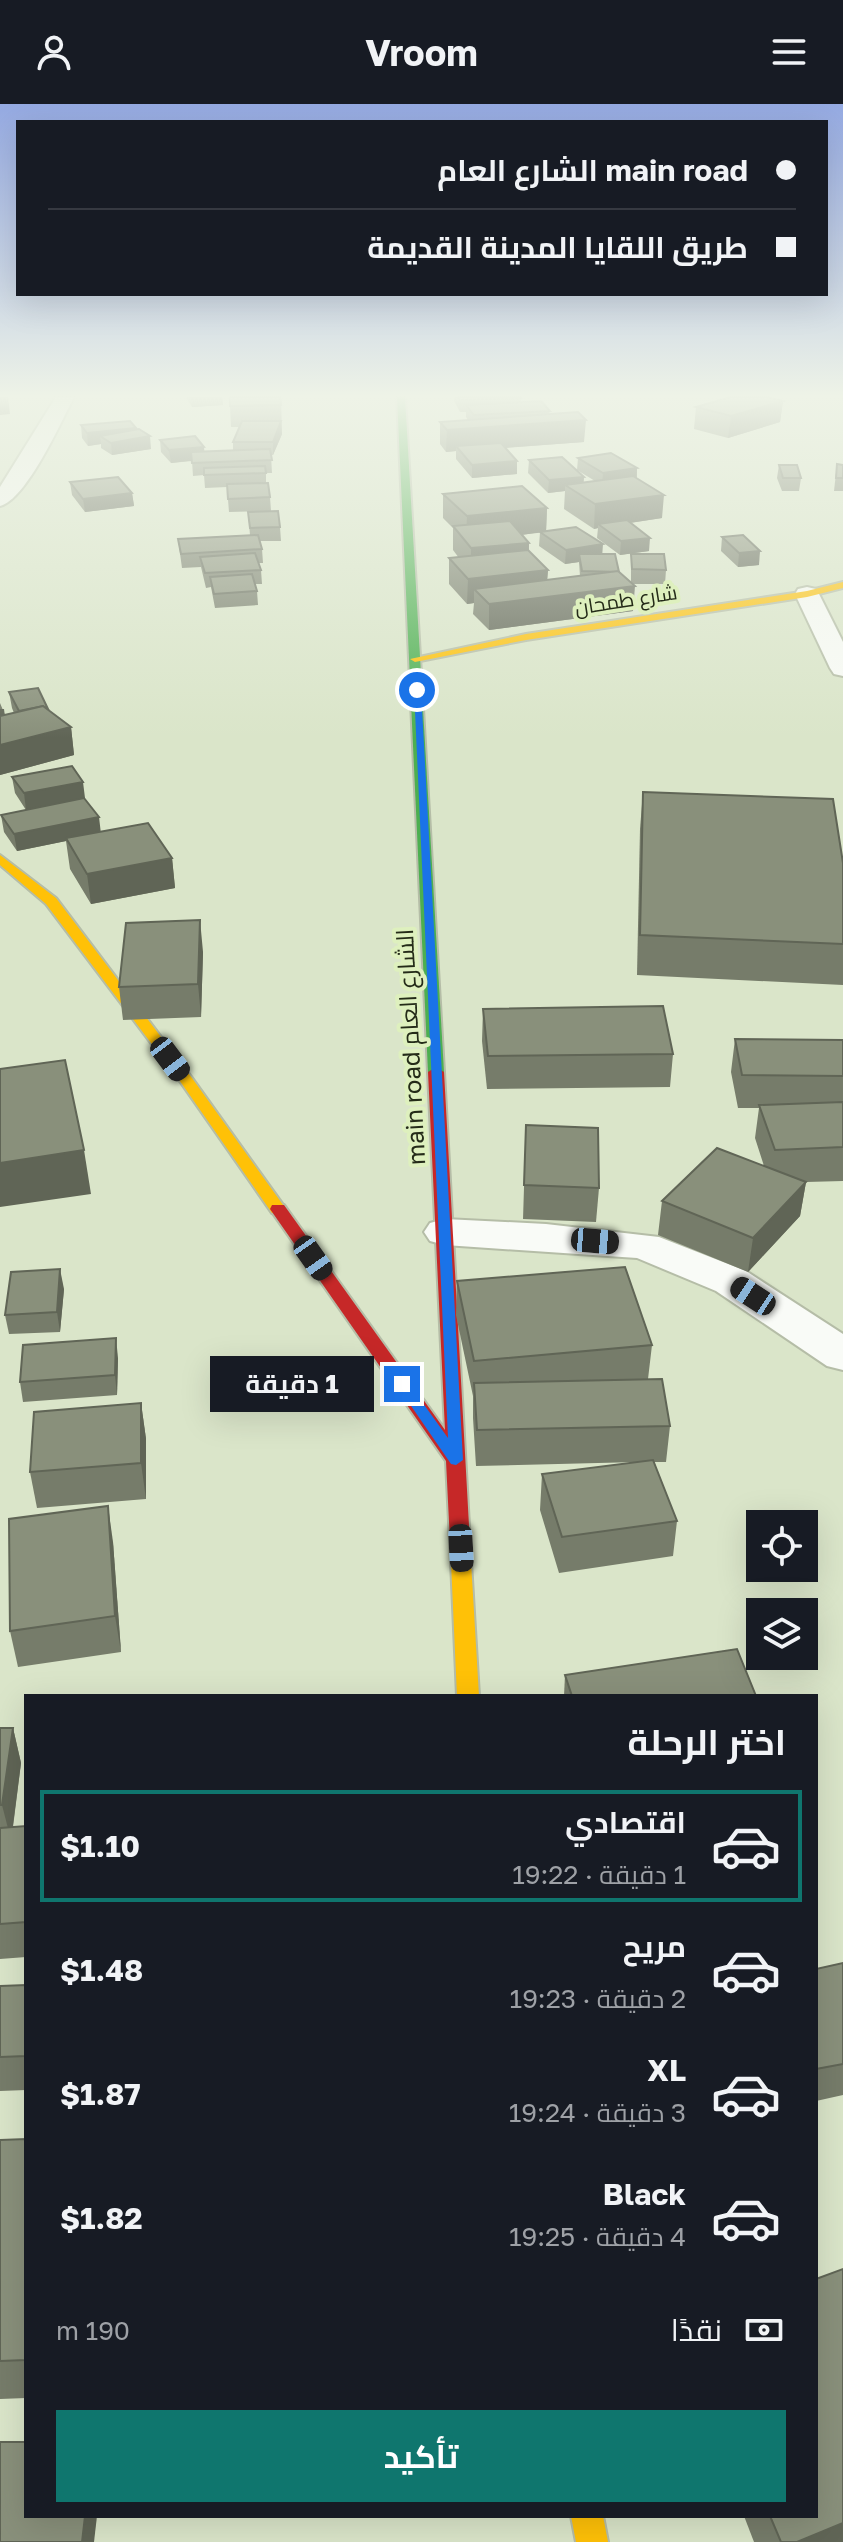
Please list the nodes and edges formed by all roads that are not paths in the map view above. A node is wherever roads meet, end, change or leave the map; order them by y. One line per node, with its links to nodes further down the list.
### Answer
1 (407, 511): 4 (main road, main road الشارع العام)
2 (843, 585): 3 (main road, شارع طمحان)
3 (807, 594): 4 (main road, شارع طمحان); 5 (street)
4 (415, 659): 7 (main road, main road الشارع العام)
5 (843, 668)
6 (0, 859): 9 (main road)
7 (445, 1232): 8 (street); 9 (main road, main road الشارع العام)
8 (843, 1355)
9 (456, 1460): 10 (main road, main road الشارع العام)
10 (468, 1694)
11 (587, 2518): 12 (main road)
12 (592, 2542)

